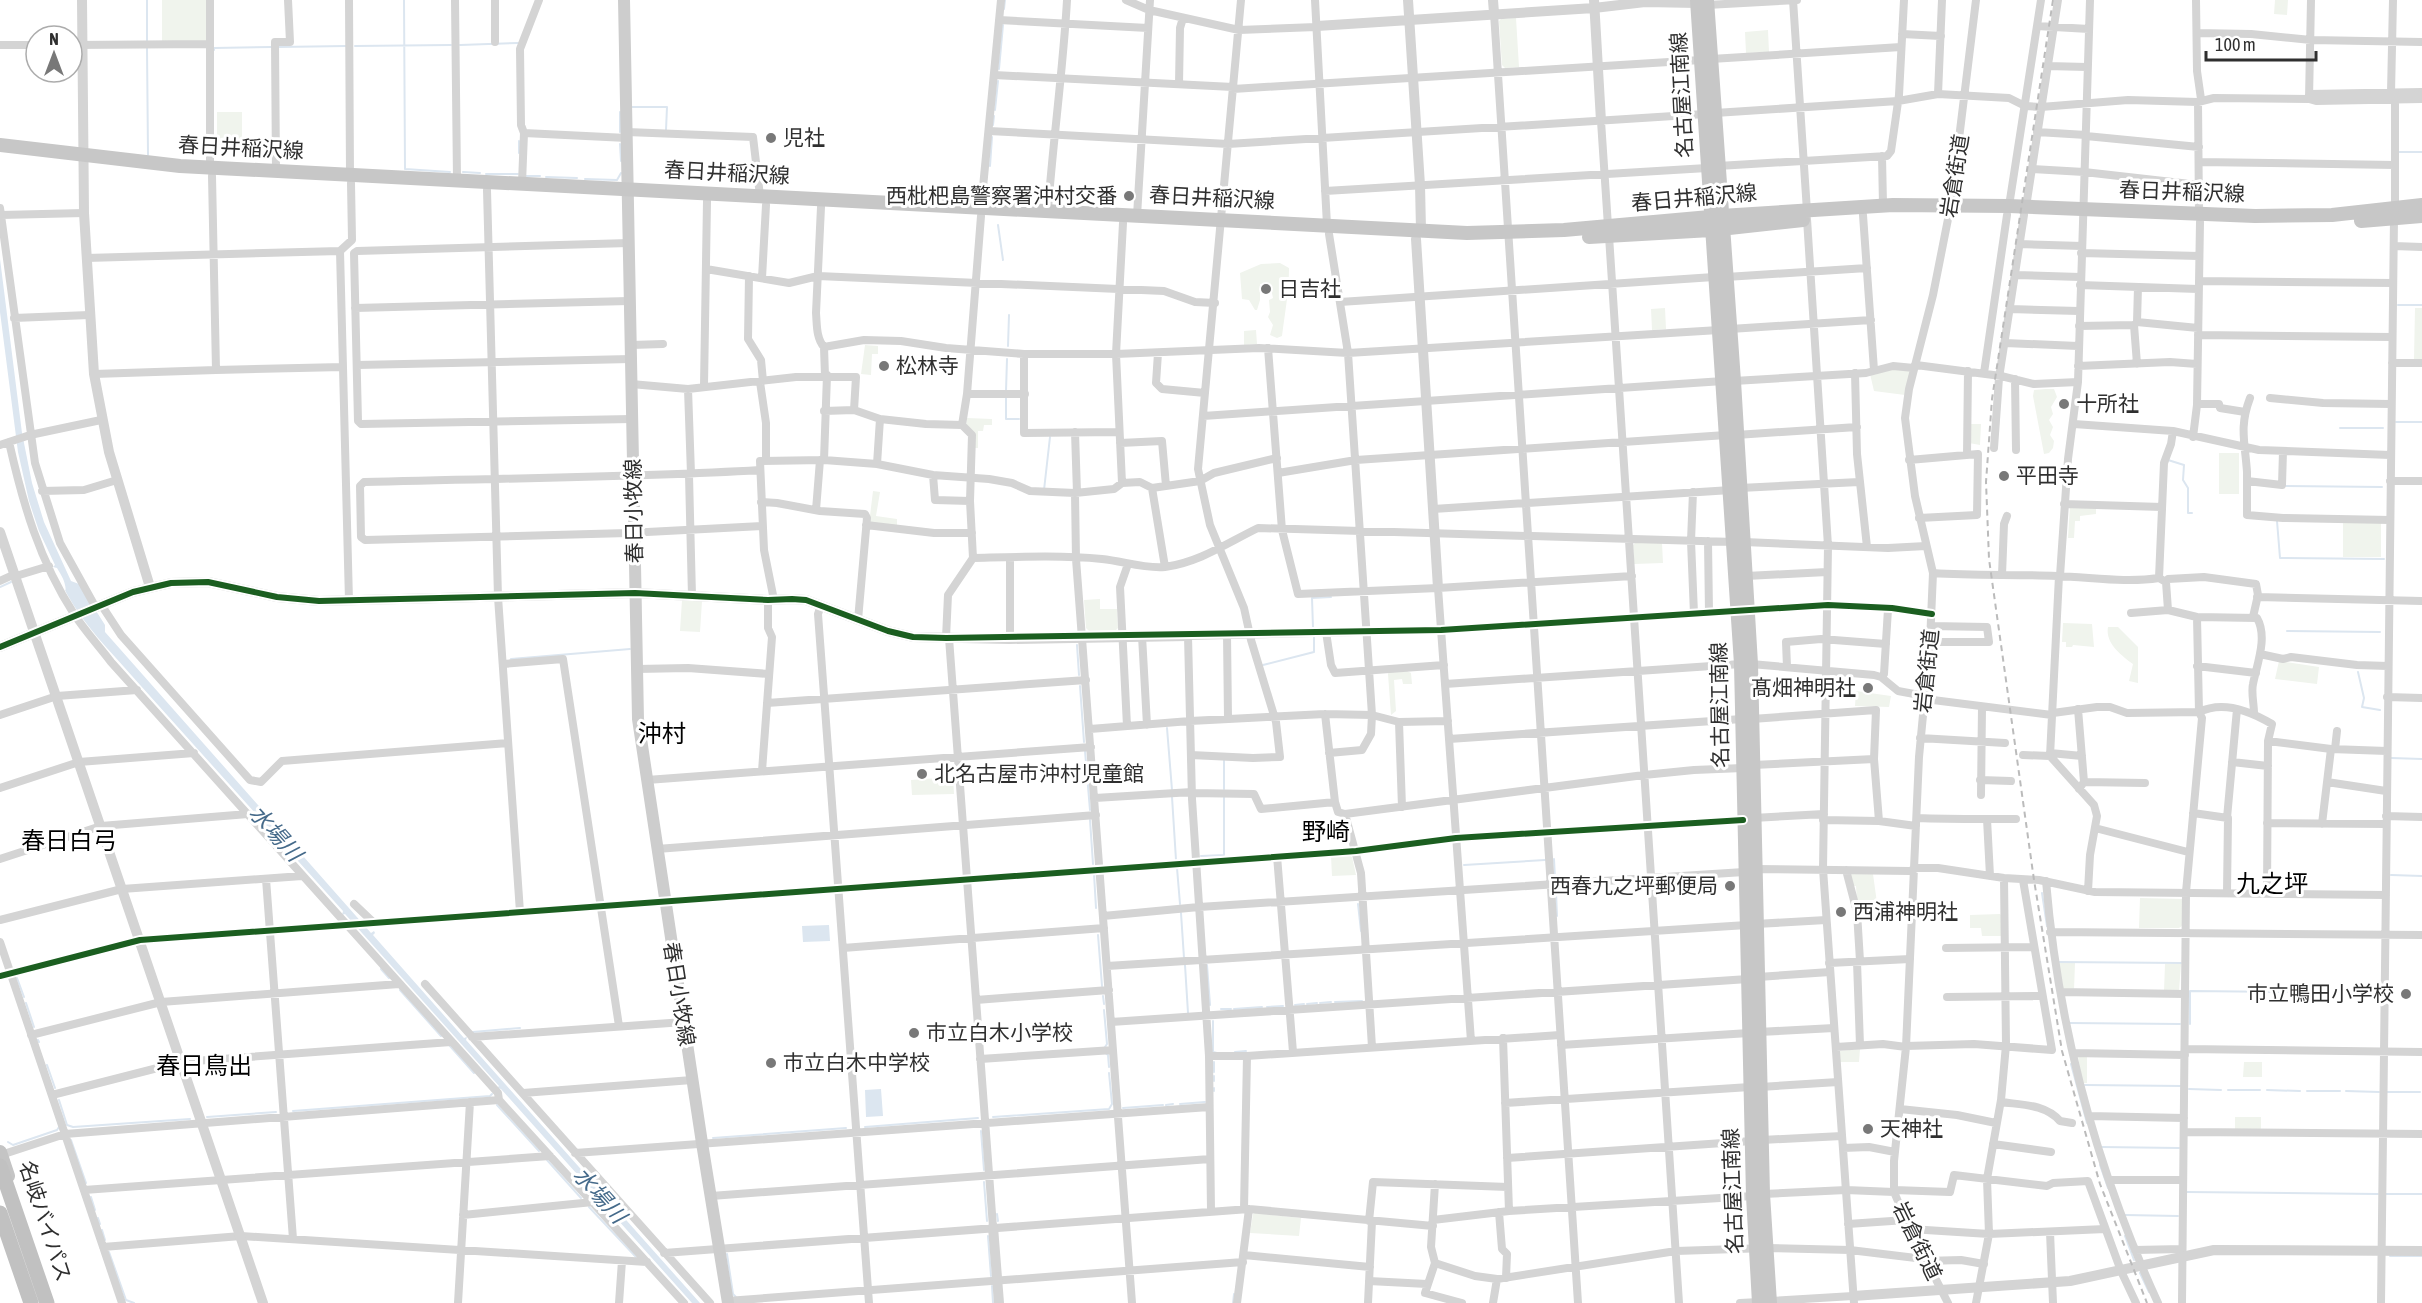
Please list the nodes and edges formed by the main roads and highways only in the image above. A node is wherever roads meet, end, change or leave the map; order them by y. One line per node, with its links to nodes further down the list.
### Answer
1 (624, 0): 8 (main road, 春日小牧線)
2 (1702, 2): 16 (main road, 名古屋江南線)
3 (0, 145): 5 (main road, 春日井稲沢線)
4 (0, 153): 5 (main road, 春日井稲沢線)
5 (83, 159): 6 (main road, 春日井稲沢線)
6 (211, 172): 7 (main road, 春日井稲沢線); 7 (main road, 春日井稲沢線)
7 (350, 179): 8 (main road, 春日井稲沢線); 8 (main road, 春日井稲沢線)
8 (628, 193): 9 (main road, 春日井稲沢線); 9 (main road, 春日井稲沢線); 24 (main road, 春日小牧線)
9 (763, 200): 12 (main road, 春日井稲沢線); 12 (main road, 春日井稲沢線)
10 (2422, 205): 13 (main road, 春日井稲沢線)
11 (1951, 208): 13 (main road, 春日井稲沢線); 14 (main road, 春日井稲沢線); 14 (main road, 春日井稲沢線)
12 (981, 212): 17 (main road, 春日井稲沢線); 17 (main road, 春日井稲沢線)
13 (2395, 213): 15 (main road, 春日井稲沢線)
14 (1807, 215): 16 (main road, 春日井稲沢線)
15 (2422, 216)
16 (1716, 223): 17 (main road, 春日井稲沢線); 18 (main road, 名古屋江南線)
17 (1221, 224)
18 (1739, 542): 19 (main road, 名古屋江南線); 19 (main road, 名古屋江南線)
19 (1743, 610): 25 (main road, 名古屋江南線)
20 (0, 1158): 28 (highway)
21 (0, 1191): 27 (highway)
22 (0, 1213): 26 (highway)
23 (0, 1223): 26 (highway, 名岐バイパス)
24 (728, 1302)
25 (1764, 1302)
26 (29, 1303)
27 (38, 1303)
28 (48, 1303)

